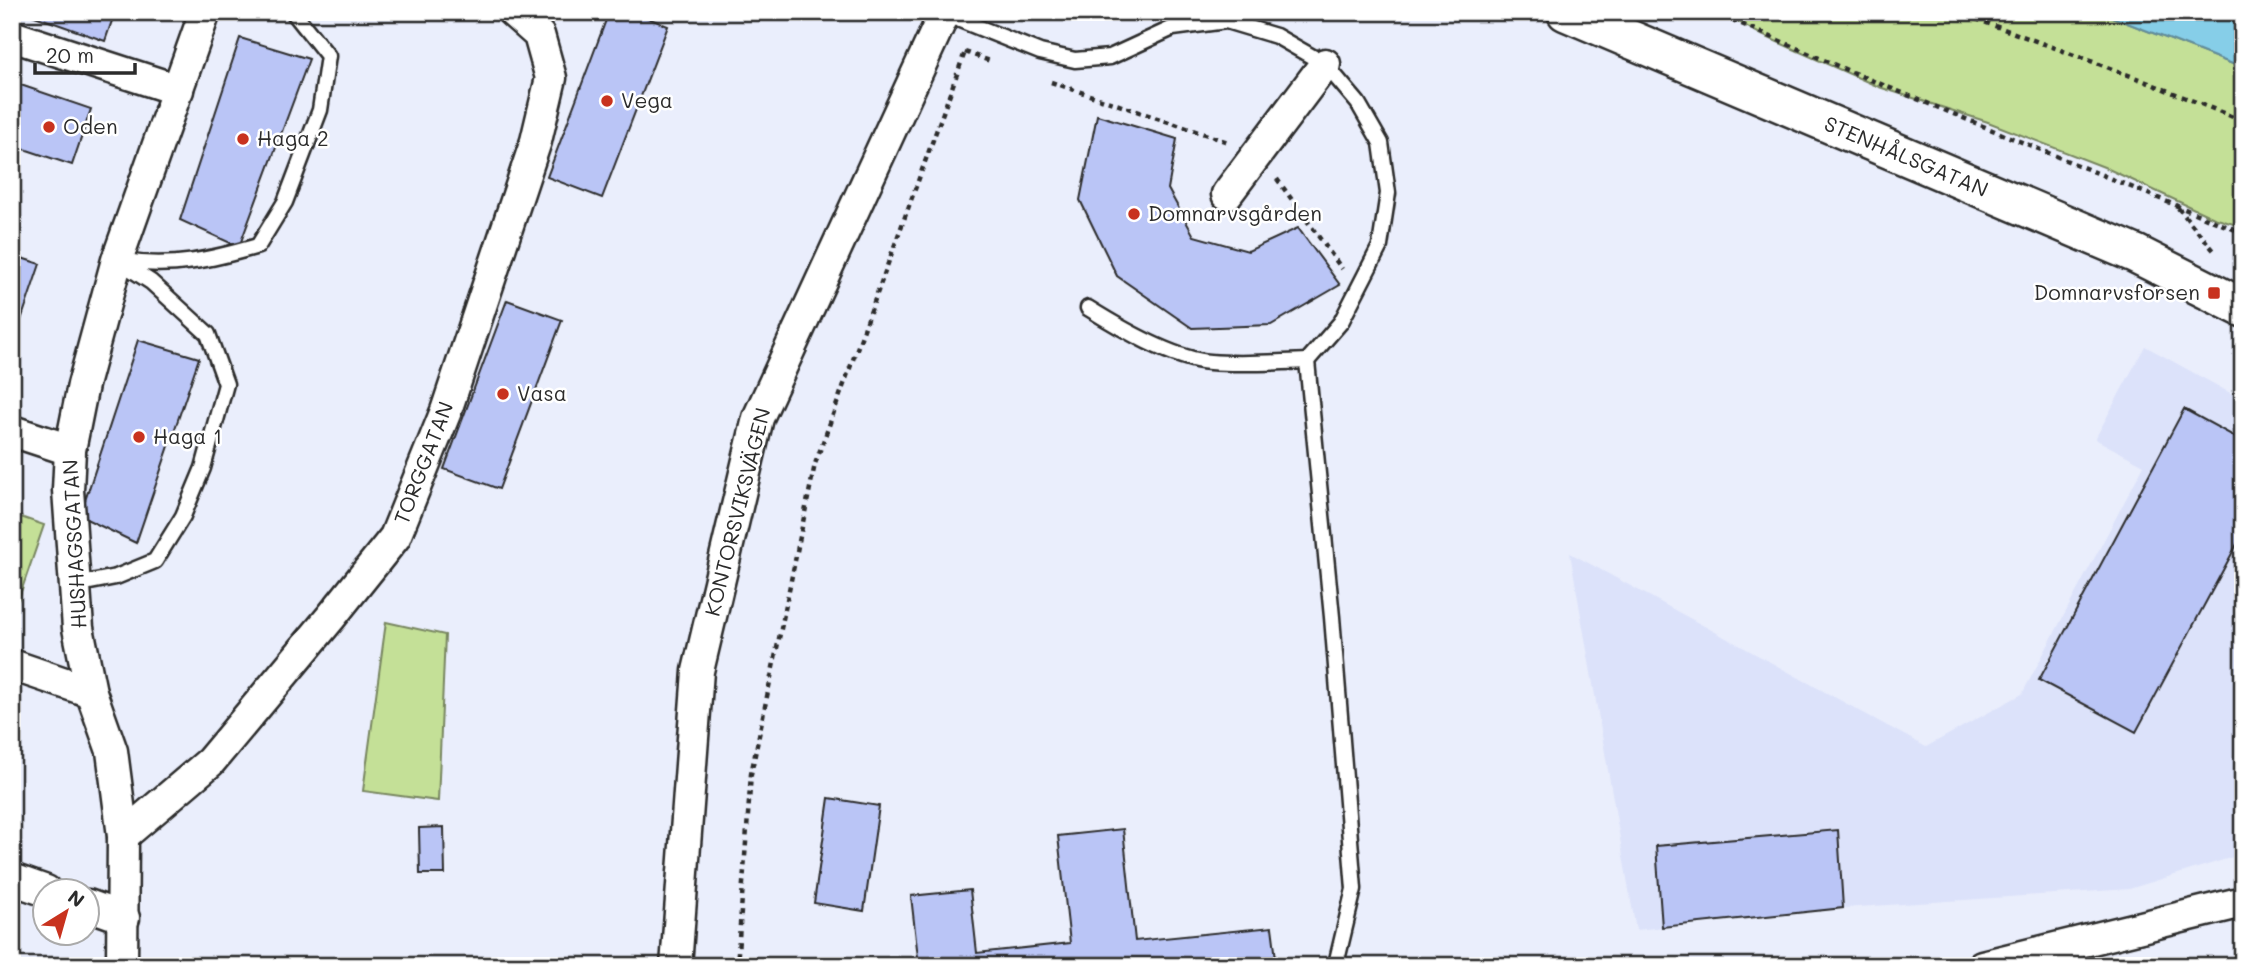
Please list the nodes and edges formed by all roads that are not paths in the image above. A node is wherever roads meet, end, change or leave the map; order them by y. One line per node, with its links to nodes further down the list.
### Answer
1 (205, 12): 8 (street, HUSHAGSGATAN)
2 (293, 12): 10 (lane)
3 (513, 12): 19 (street, TORGGATAN)
4 (1566, 12): 12 (street, STENHÅLSGATAN)
5 (945, 13): 7 (lane); 26 (street, KONTORSVIKSVÄGEN)
6 (12, 36): 8 (street)
7 (1325, 64): 9 (street); 13 (lane)
8 (178, 90): 10 (street, HUSHAGSGATAN)
9 (1227, 194)
10 (117, 260): 15 (street, HUSHAGSGATAN); 16 (lane)
11 (1088, 308): 13 (lane)
12 (2243, 308)
13 (1307, 361): 27 (lane)
14 (12, 431): 15 (street)
15 (70, 450): 16 (street, HUSHAGSGATAN)
16 (75, 585): 18 (street, HUSHAGSGATAN)
17 (12, 665): 18 (street)
18 (91, 692): 19 (street, HUSHAGSGATAN)
19 (122, 836): 24 (street, HUSHAGSGATAN)
20 (12, 879): 21 (street)
21 (32, 886)
22 (2243, 902): 28 (street)
23 (102, 910): 24 (street)
24 (124, 918): 25 (street, HUSHAGSGATAN)
25 (122, 966)
26 (676, 966)
27 (1338, 966)
28 (1982, 966)

